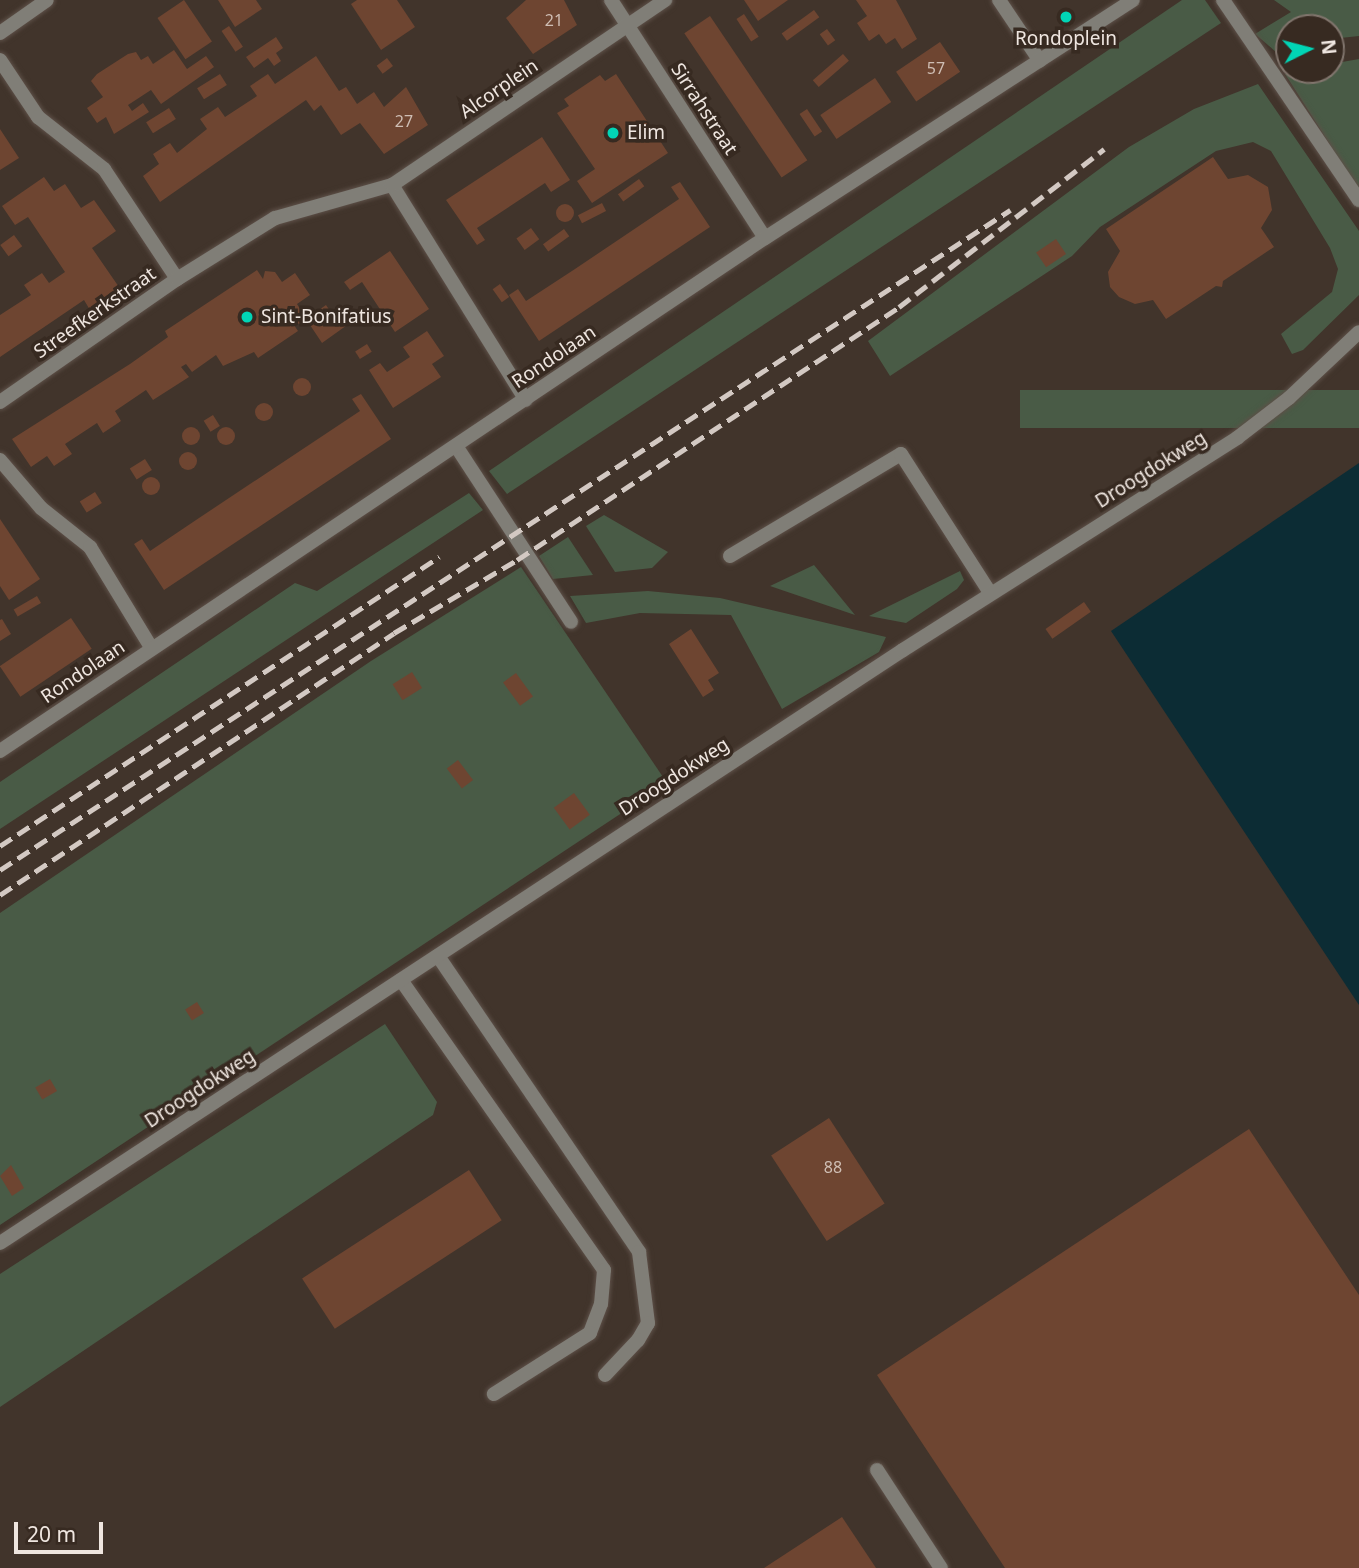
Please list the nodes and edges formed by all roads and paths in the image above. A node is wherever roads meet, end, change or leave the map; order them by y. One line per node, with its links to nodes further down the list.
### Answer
1 (47, 0): 8 (street)
2 (611, 0): 7 (street, Sirrahstraat)
3 (665, 0): 7 (street, Alcorplein)
4 (999, 0): 10 (street)
5 (1133, 0): 10 (street, Rondolaan)
6 (1223, 0): 12 (street)
7 (627, 25): 11 (street, Alcorplein); 13 (street, Sirrahstraat)
8 (0, 33)
9 (0, 60): 14 (street)
10 (1040, 61): 13 (street, Rondolaan)
11 (392, 185): 14 (street, Alcorplein); 16 (street)
12 (1359, 200)
13 (765, 238): 16 (street, Rondolaan)
14 (177, 279): 17 (street, Streefkerkstraat)
15 (1359, 332): 21 (street, Droogdokweg)
16 (526, 400): 18 (street, Rondolaan)
17 (0, 402)
18 (456, 446): 22 (street); 23 (street, Rondolaan)
19 (0, 460): 23 (street)
20 (730, 556): 21 (street)
21 (991, 594): 25 (street, Droogdokweg)
22 (571, 622)
23 (152, 649): 24 (street, Rondolaan)
24 (0, 751)
25 (438, 956): 26 (street, Droogdokweg); 28 (street)
26 (401, 980): 27 (street, Droogdokweg); 29 (street)
27 (0, 1243)
28 (605, 1375)
29 (494, 1394)
30 (877, 1469): 31 (street)
31 (941, 1568)

